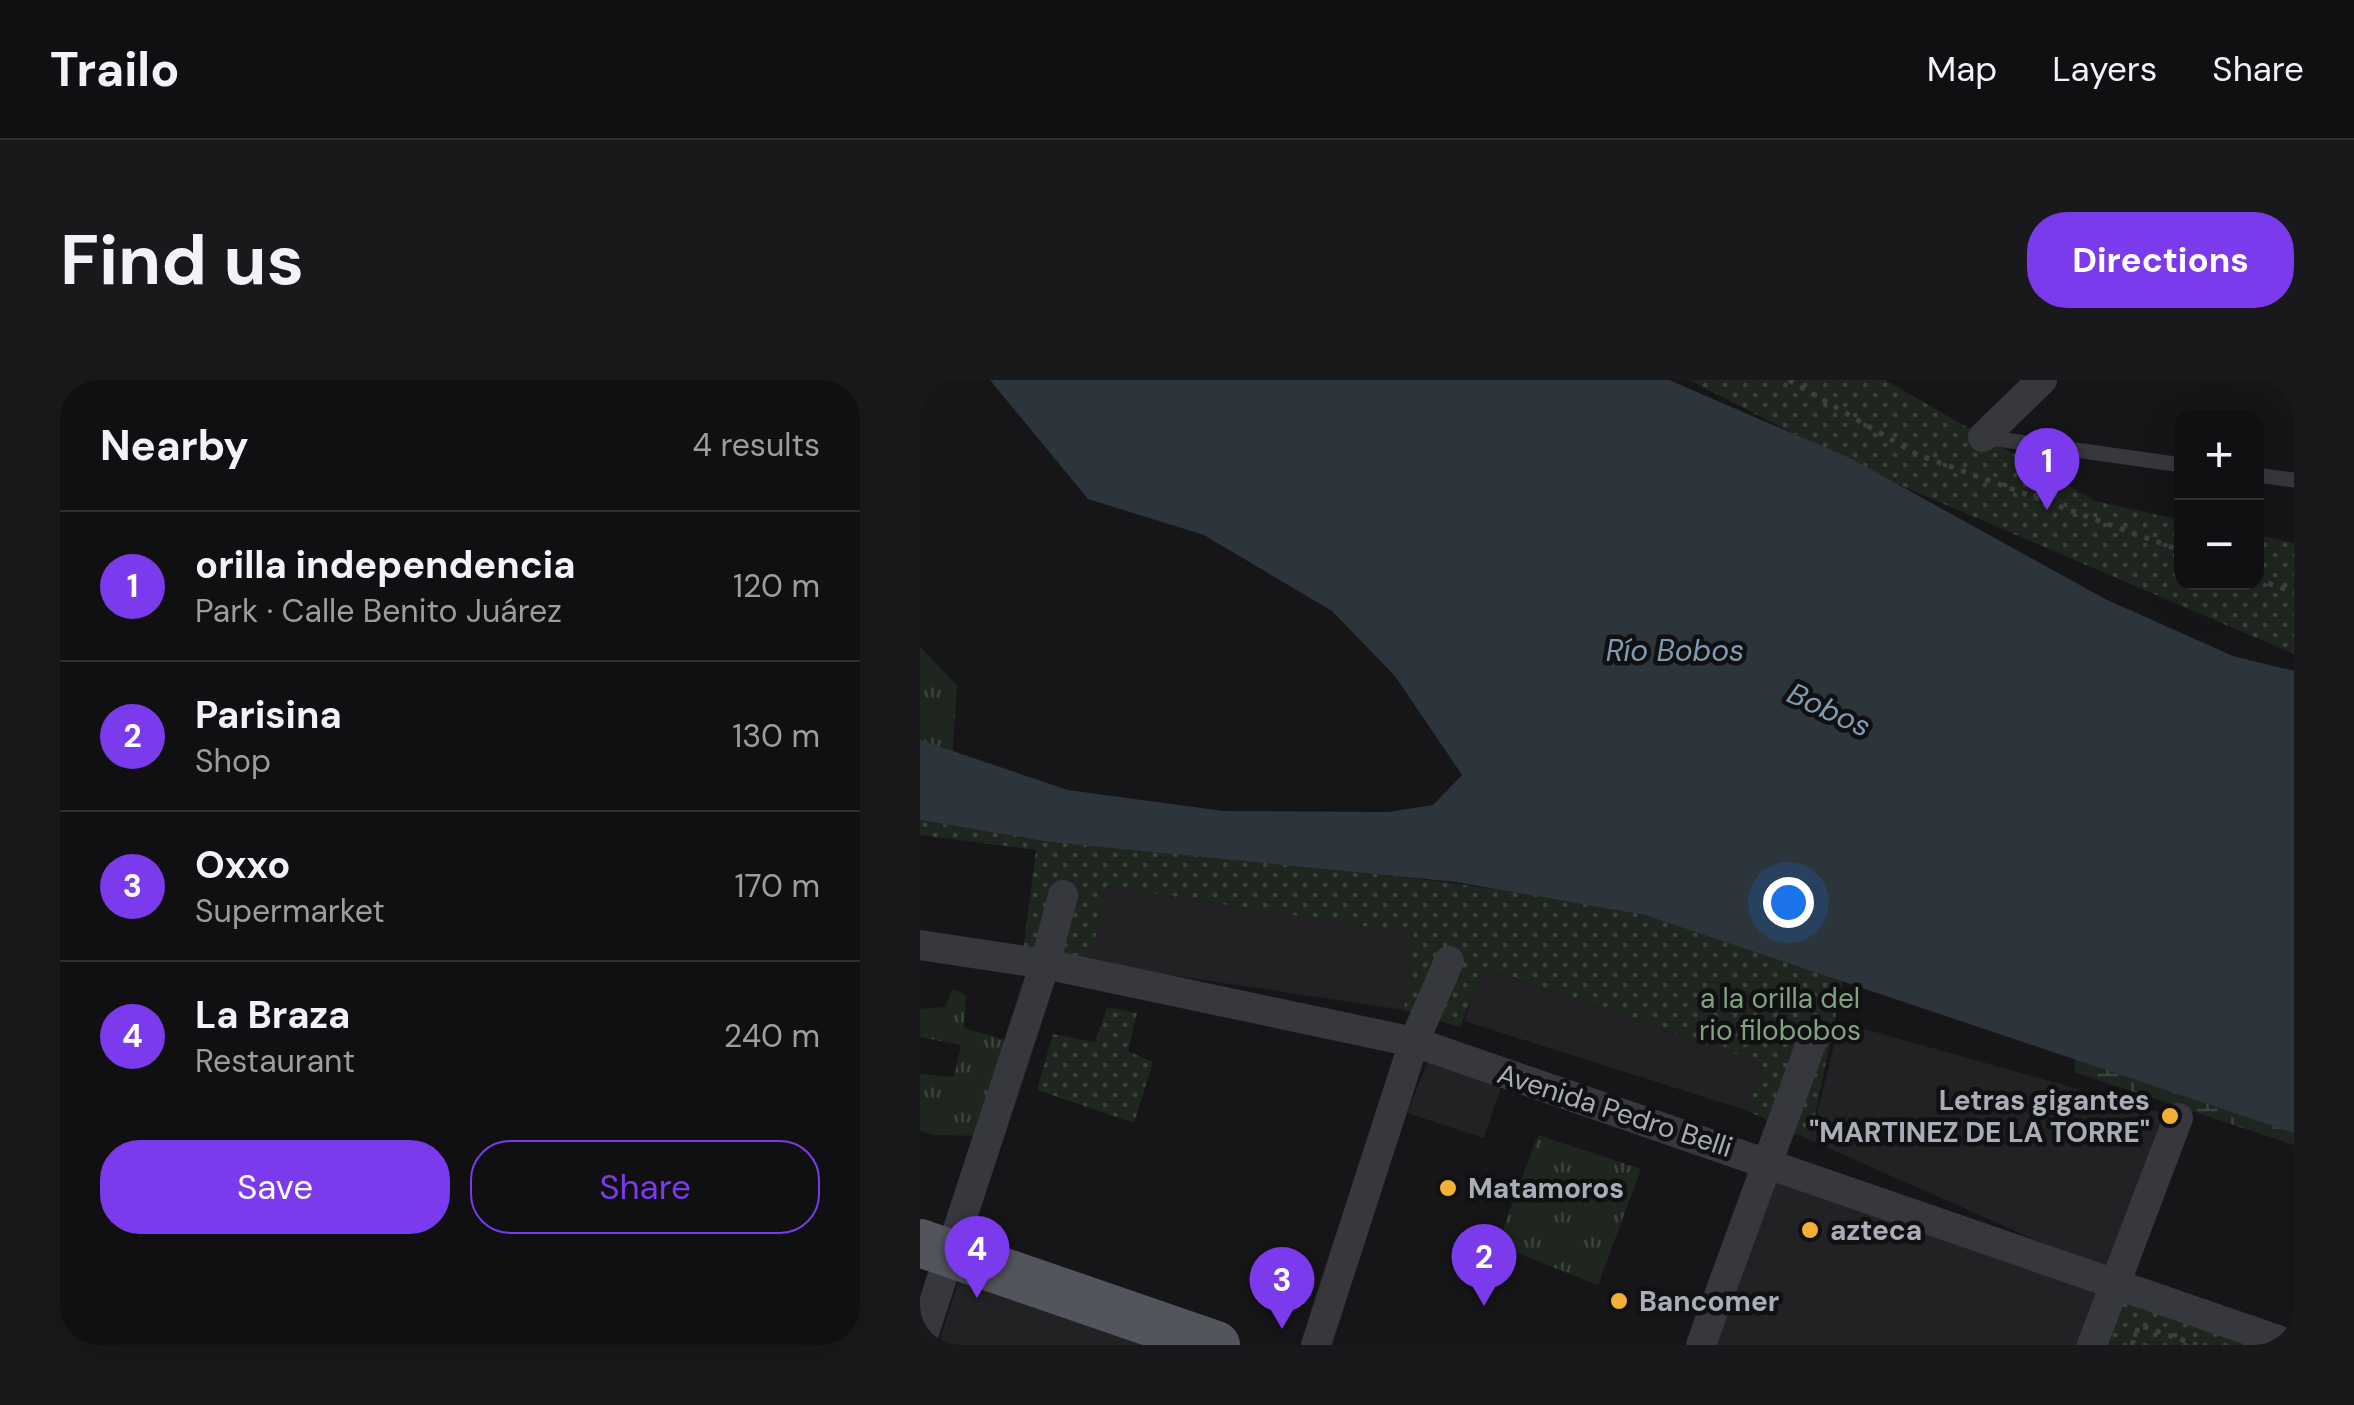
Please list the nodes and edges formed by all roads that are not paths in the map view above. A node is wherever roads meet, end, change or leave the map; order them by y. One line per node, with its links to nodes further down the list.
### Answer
1 (2042, 380): 2 (street)
2 (1983, 437): 3 (lane)
3 (2174, 464)
4 (2264, 476): 5 (lane)
5 (2294, 480)
6 (1063, 895): 9 (street)
7 (920, 944): 9 (street, Avenida Pedro Belli)
8 (1449, 961): 11 (street)
9 (1046, 964): 11 (street, Avenida Pedro Belli); 14 (street)
10 (1813, 1038): 13 (street)
11 (1414, 1042): 13 (street, Avenida Pedro Belli); 18 (street)
12 (2178, 1118): 15 (street)
13 (1767, 1160): 15 (street, Avenida Pedro Belli); 19 (street)
14 (936, 1248): 16 (street); 17 (main road)
15 (2114, 1283): 20 (street); 21 (street, Avenida Pedro Belli)
16 (920, 1345)
17 (1216, 1345)
18 (1316, 1345)
19 (1702, 1345)
20 (2092, 1345)
21 (2292, 1345)

